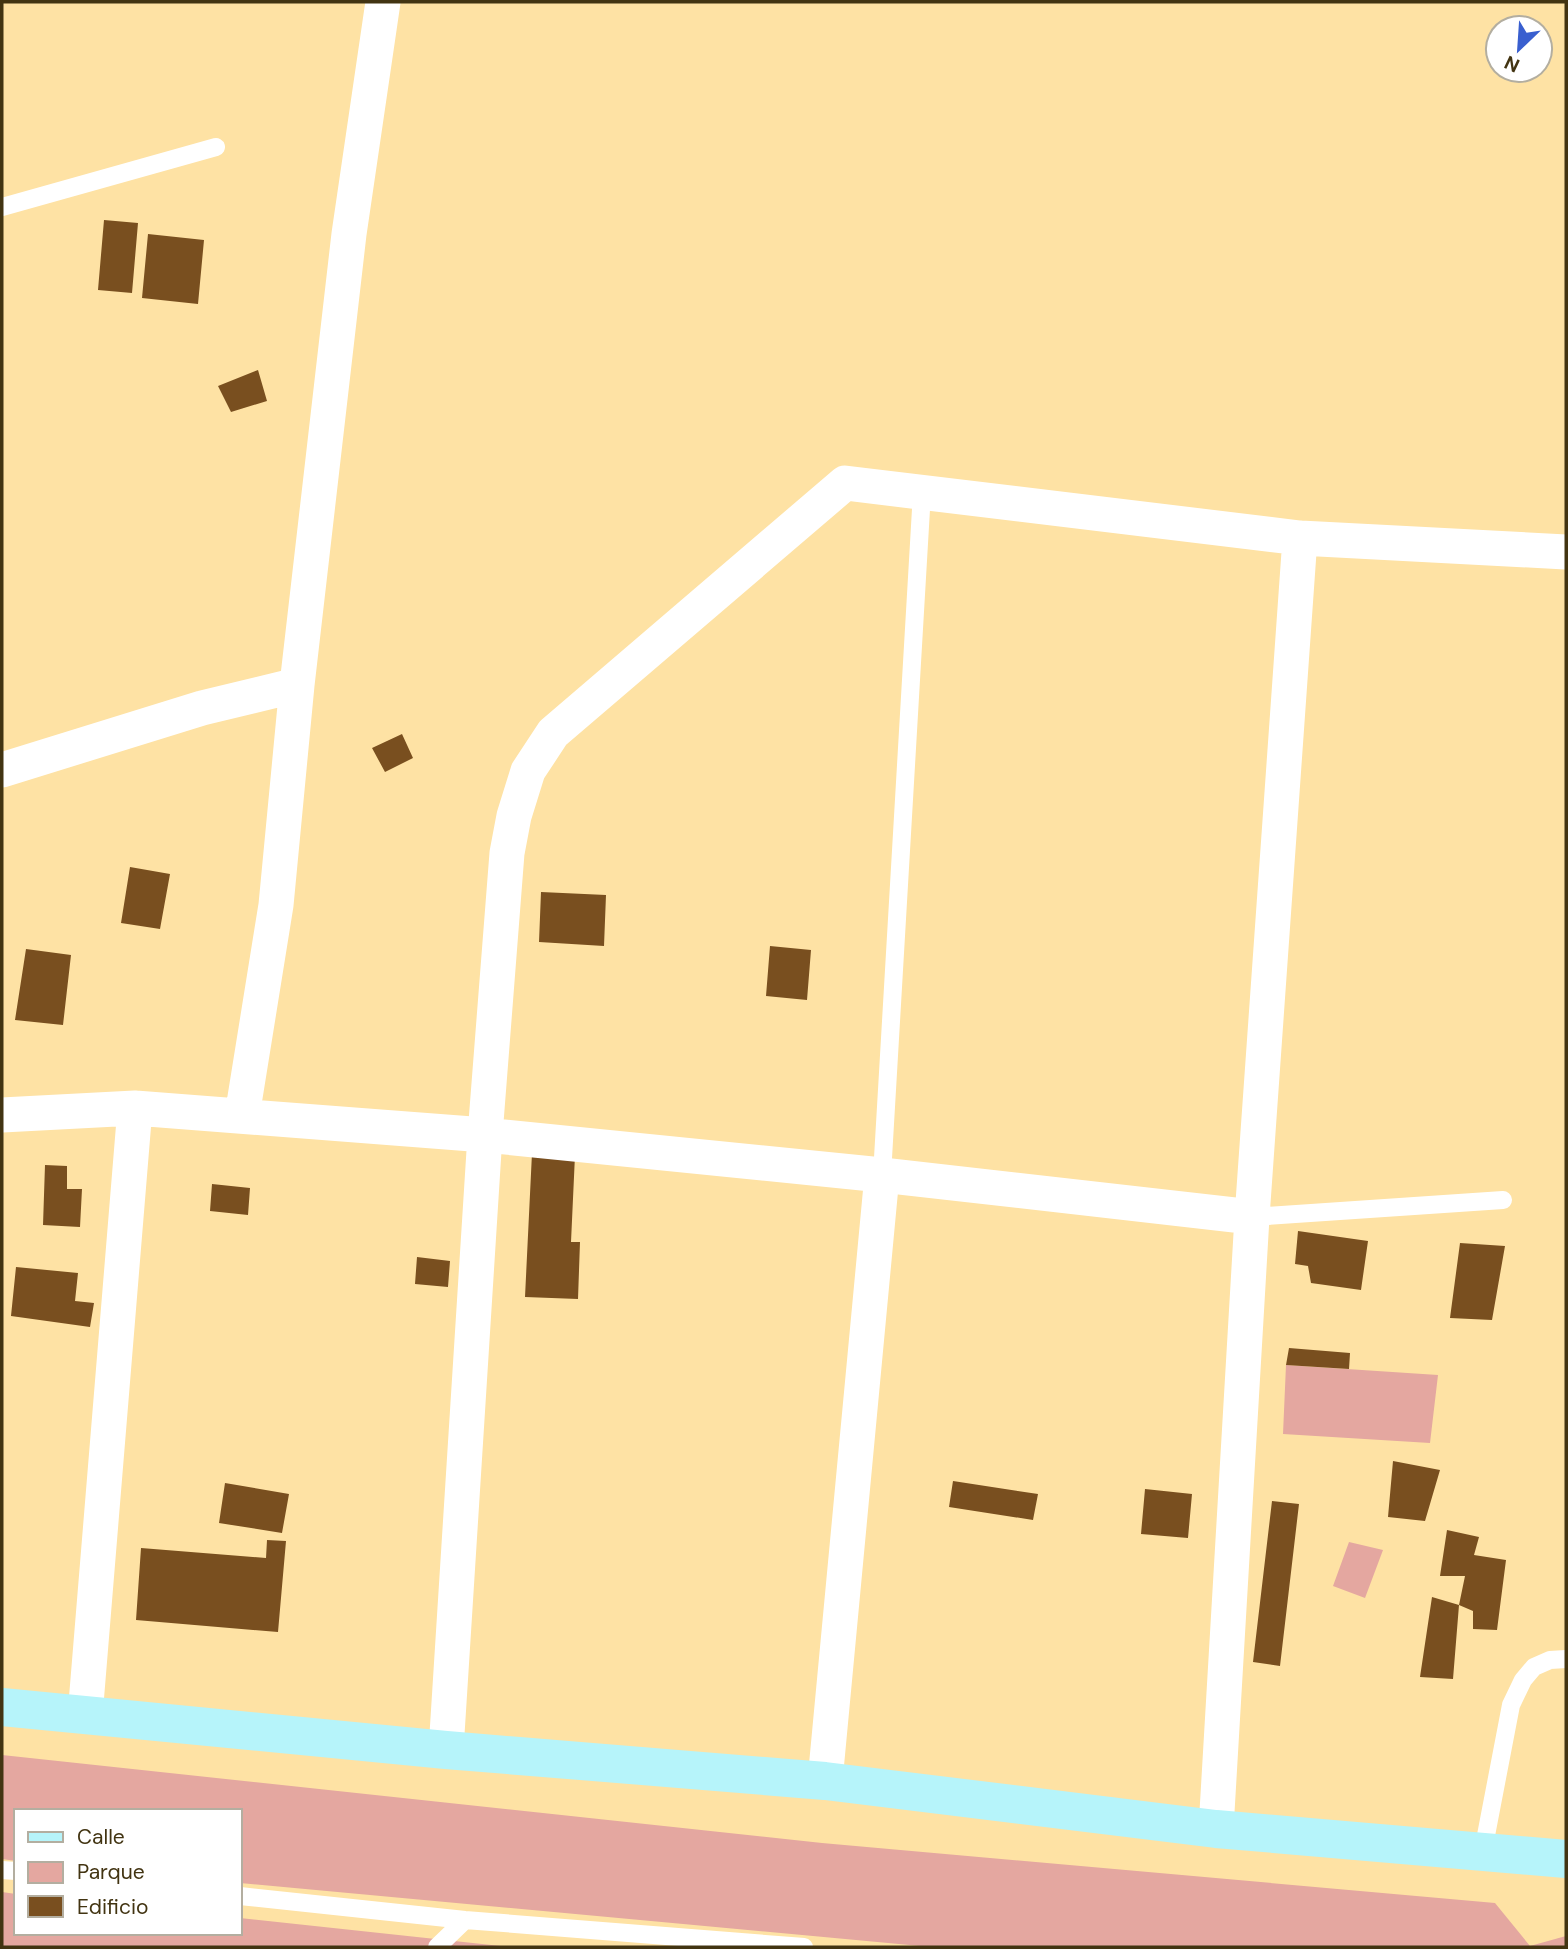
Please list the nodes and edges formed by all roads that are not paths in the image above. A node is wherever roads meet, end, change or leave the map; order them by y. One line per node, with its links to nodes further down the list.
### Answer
1 (383, 2): 7 (street)
2 (216, 147): 3 (lane)
3 (2, 207)
4 (922, 492): 5 (street); 12 (street); 13 (lane)
5 (1300, 538): 6 (street); 15 (street)
6 (1566, 552)
7 (297, 685): 8 (street); 11 (street)
8 (2, 770)
9 (135, 1108): 10 (street); 11 (street); 18 (street)
10 (2, 1115)
11 (242, 1116): 12 (street)
12 (485, 1135): 13 (street); 19 (street)
13 (882, 1175): 15 (street); 20 (street)
14 (1503, 1199): 15 (lane)
15 (1252, 1217): 21 (street)
16 (1566, 1659): 22 (lane)
17 (2, 1707): 18 (street)
18 (85, 1716): 19 (street)
19 (446, 1750): 20 (street)
20 (825, 1781): 21 (street)
21 (1216, 1829): 22 (street)
22 (1483, 1851): 23 (street)
23 (1566, 1859)
24 (242, 1896): 25 (lane)
25 (465, 1920): 26 (lane); 27 (lane)
26 (437, 1947)
27 (804, 1947)

